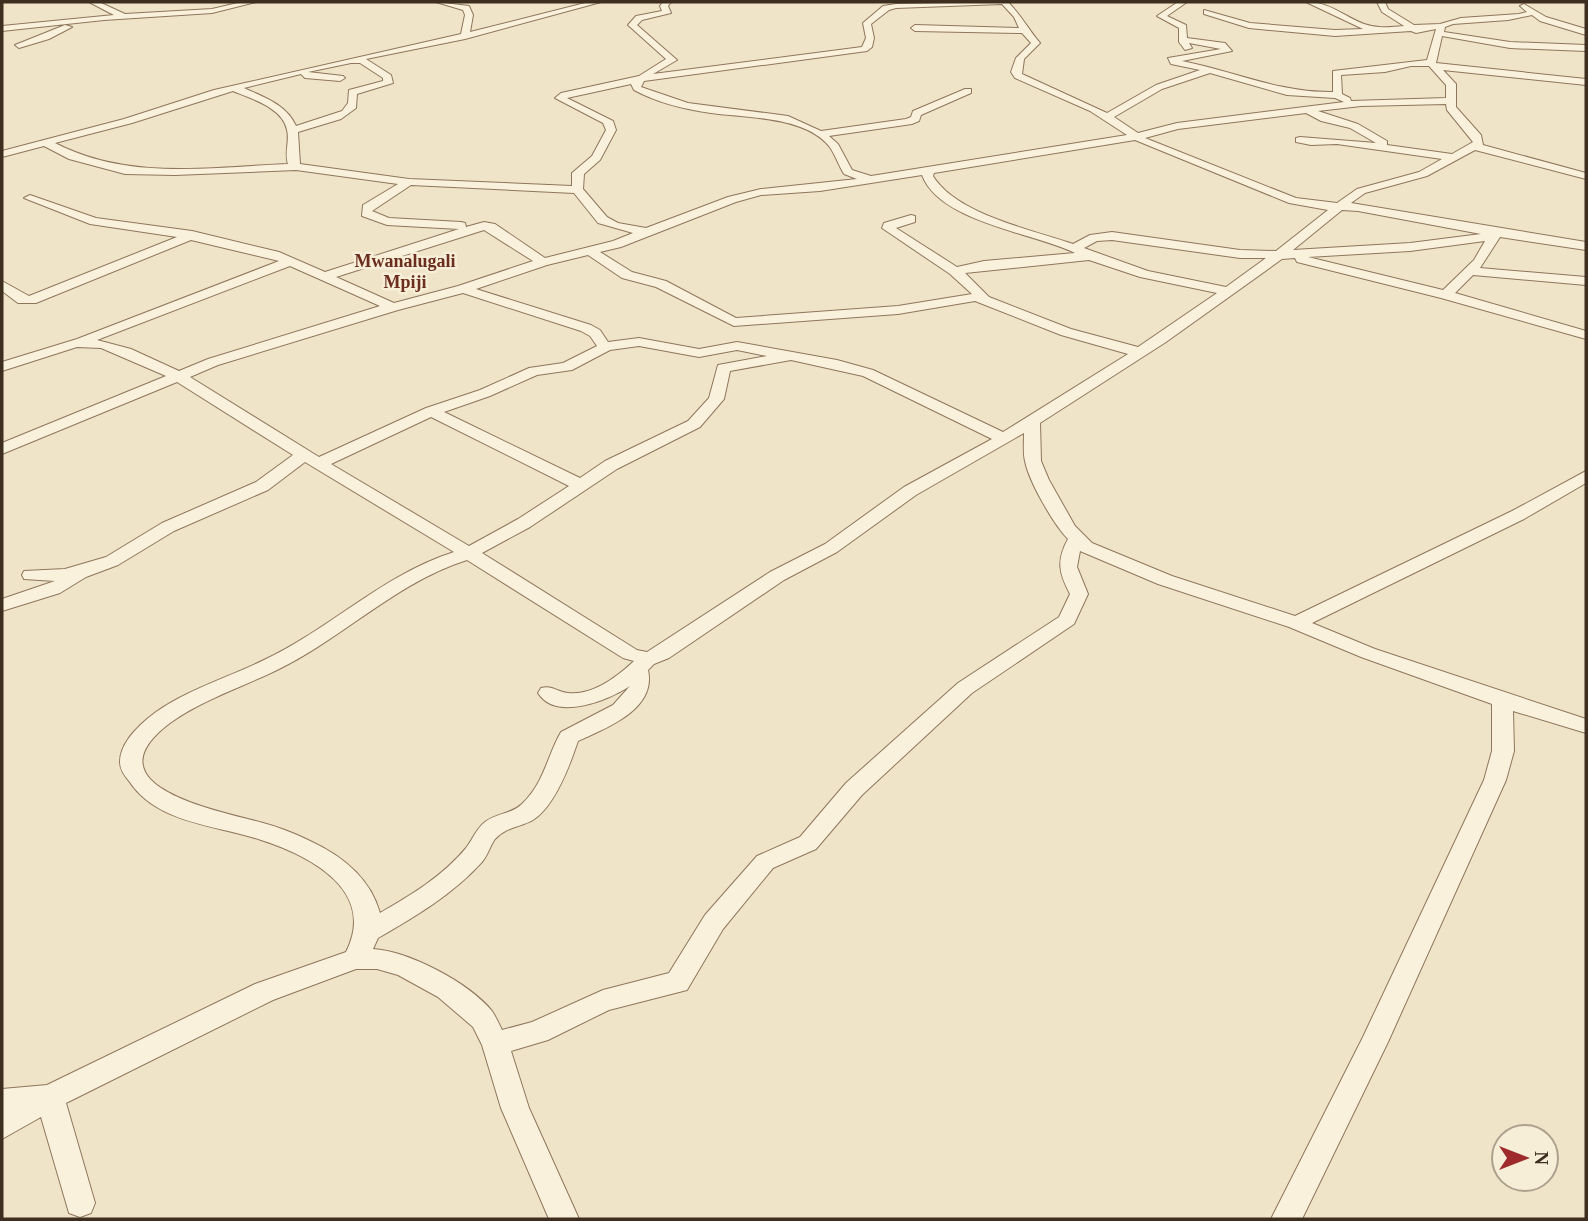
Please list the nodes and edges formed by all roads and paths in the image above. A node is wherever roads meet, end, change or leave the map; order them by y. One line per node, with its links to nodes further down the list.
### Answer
1 (93, 2): 17 (street)
2 (252, 2): 17 (street)
3 (440, 2): 28 (street)
4 (597, 2): 28 (street)
5 (667, 2): 39 (street)
6 (1003, 2): 23 (street); 39 (street)
7 (1183, 2): 13 (street)
8 (1310, 2): 25 (street)
9 (1381, 2): 22 (street)
10 (1524, 2): 14 (street)
11 (1217, 6): 12 (street)
12 (1207, 12): 16 (street); 25 (street)
13 (1165, 13): 15 (street); 29 (street)
14 (1531, 13): 24 (street); 26 (street)
15 (1178, 15)
16 (1196, 15)
17 (126, 16): 18 (street); 19 (street)
18 (81, 20): 21 (street); 31 (street)
19 (105, 28)
20 (915, 28): 23 (street)
21 (2, 29)
22 (1411, 29): 24 (street); 25 (street)
23 (1024, 31): 48 (street)
24 (1438, 31): 32 (street); 35 (street)
25 (1382, 32)
26 (1586, 32)
27 (425, 36): 30 (street)
28 (466, 36): 30 (street)
29 (1183, 40): 33 (street); 33 (street)
30 (442, 41): 34 (street)
31 (19, 45)
32 (1586, 48)
33 (1193, 56): 36 (street)
34 (347, 60): 37 (street); 50 (street)
35 (1432, 65): 40 (street); 43 (street); 44 (street)
36 (1213, 69): 43 (street); 48 (street)
37 (301, 73): 38 (street); 41 (street)
38 (340, 78)
39 (640, 79): 51 (street); 65 (street)
40 (1586, 82)
41 (235, 88): 49 (street); 50 (street)
42 (968, 91): 51 (street)
43 (1336, 95): 45 (street)
44 (1449, 101): 45 (street); 55 (street)
45 (1361, 103): 46 (street)
46 (1309, 111): 52 (street); 56 (street)
47 (103, 116): 49 (street)
48 (1107, 117): 52 (street)
49 (122, 122): 54 (street)
50 (294, 130): 59 (street)
51 (820, 134): 63 (street)
52 (1137, 137): 61 (street); 67 (street)
53 (1300, 140): 56 (street)
54 (49, 142): 57 (street); 59 (street)
55 (1474, 146): 58 (street); 62 (street)
56 (1388, 149): 58 (street); 60 (street)
57 (2, 153)
58 (1453, 158): 60 (street)
59 (296, 167): 64 (street)
60 (1434, 168): 67 (street)
61 (930, 170): 63 (street); 74 (street)
62 (1586, 176)
63 (868, 179): 70 (street)
64 (409, 182): 65 (street); 69 (street)
65 (577, 190): 70 (street)
66 (30, 198): 71 (street)
67 (1337, 207): 72 (street); 76 (street)
68 (911, 219): 80 (street)
69 (477, 227): 79 (street); 82 (street)
70 (648, 232): 75 (street)
71 (192, 235): 78 (street); 84 (street)
72 (1494, 235): 73 (street); 76 (street); 81 (street)
73 (1586, 246)
74 (1074, 248): 76 (street); 77 (street)
75 (590, 251): 79 (street); 88 (street)
76 (1279, 255): 86 (street); 87 (street)
77 (1090, 256): 80 (street); 86 (street)
78 (292, 261): 82 (street); 91 (street)
79 (543, 262): 85 (street)
80 (956, 271): 88 (street)
81 (1471, 271): 83 (street); 87 (street)
82 (326, 276): 89 (street)
83 (1586, 281)
84 (2, 285)
85 (463, 289): 89 (street); 92 (street)
86 (1228, 291): 93 (street)
87 (1446, 295): 90 (street)
88 (983, 298): 93 (street)
89 (393, 307): 96 (street)
90 (1586, 335)
91 (76, 344): 95 (street); 96 (street)
92 (604, 347): 94 (street); 97 (street)
93 (1139, 352): 98 (street)
94 (794, 355): 99 (street); 103 (street)
95 (2, 367)
96 (176, 375): 100 (street); 101 (street)
97 (431, 411): 101 (street); 103 (street)
98 (1032, 422): 99 (street); 104 (street)
99 (1004, 439): 110 (street)
100 (2, 449)
101 (312, 459): 105 (street); 106 (street)
102 (1586, 476): 109 (street)
103 (583, 486): 105 (street)
104 (1077, 540): 109 (street); 116 (street)
105 (469, 553): 110 (street); 114 (street)
106 (87, 570): 107 (street); 108 (street)
107 (31, 575)
108 (2, 604)
109 (1296, 623): 112 (street)
110 (643, 664): 111 (street); 114 (street)
111 (548, 693)
112 (1502, 700): 113 (street); 122 (street)
113 (1586, 726)
114 (368, 932): 115 (street)
115 (355, 959): 116 (street); 117 (street)
116 (495, 1044): 121 (street)
117 (50, 1097): 118 (street); 119 (street); 120 (street)
118 (2, 1101)
119 (2, 1126)
120 (80, 1203)
121 (564, 1219)
122 (1286, 1219)

